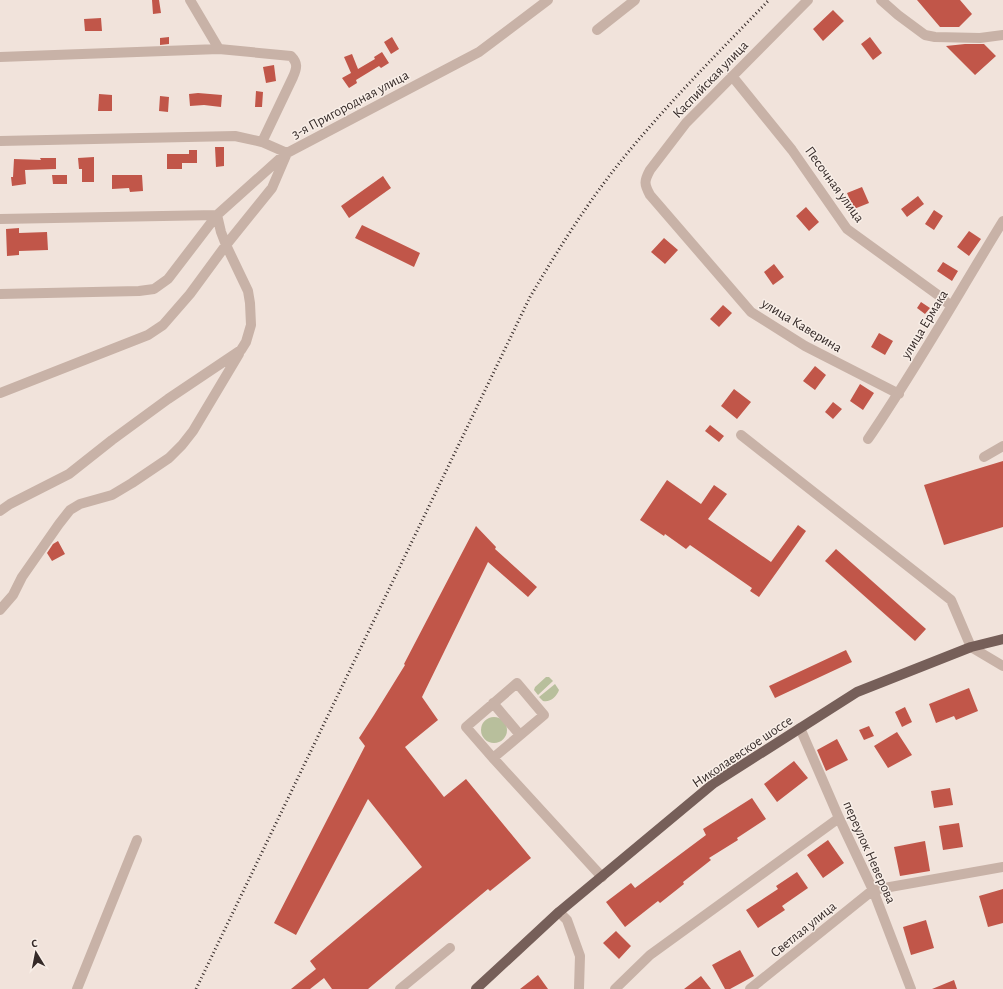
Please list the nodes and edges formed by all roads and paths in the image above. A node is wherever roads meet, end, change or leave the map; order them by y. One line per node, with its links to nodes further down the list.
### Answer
1 (190, 0): 8 (street)
2 (548, 0): 13 (street, 3-я Пригородная улица)
3 (635, 0): 6 (street)
4 (808, 0): 10 (street, Каспийская улица)
5 (881, 0): 7 (street)
6 (597, 30)
7 (1003, 35)
8 (219, 49): 9 (street); 12 (street)
9 (0, 57)
10 (732, 76): 14 (street, Каспийская улица); 20 (street, Песочная улица)
11 (0, 141): 12 (street, 3-я Пригородная улица)
12 (262, 142): 13 (street, 3-я Пригородная улица)
13 (287, 153): 15 (street); 18 (street)
14 (645, 186): 23 (street, улица Каверина)
15 (217, 215): 16 (street); 18 (street); 19 (street)
16 (0, 219)
17 (1003, 221): 20 (street, улица Ермака)
18 (226, 245): 21 (street); 22 (street)
19 (0, 294)
20 (951, 306): 23 (street, улица Ермака)
21 (241, 350): 28 (street); 29 (street)
22 (0, 393)
23 (899, 394): 25 (street, улица Ермака)
24 (740, 435): 31 (street)
25 (868, 439)
26 (1003, 446): 27 (street)
27 (984, 457)
28 (0, 511)
29 (0, 610)
30 (1000, 641): 31 (main road, Николаевское шоссе)
31 (971, 647): 32 (street); 34 (main road, Николаевское шоссе)
32 (1003, 666)
33 (493, 703): 35 (street); 35 (street); 36 (street)
34 (800, 728): 37 (street, переулок Неверова); 40 (main road, Николаевское шоссе)
35 (520, 735): 36 (street)
36 (492, 758): 40 (street)
37 (839, 818): 41 (street, переулок Неверова); 49 (street)
38 (137, 840): 45 (street)
39 (1003, 867): 41 (street)
40 (602, 877): 42 (main road, Николаевское шоссе)
41 (873, 890): 44 (street, Светлая улица); 50 (street, переулок Неверова)
42 (559, 912): 47 (main road, Николаевское шоссе); 48 (street)
43 (450, 948): 46 (street)
44 (752, 988)
45 (77, 989)
46 (400, 989)
47 (476, 989)
48 (579, 989)
49 (615, 989)
50 (911, 989)

